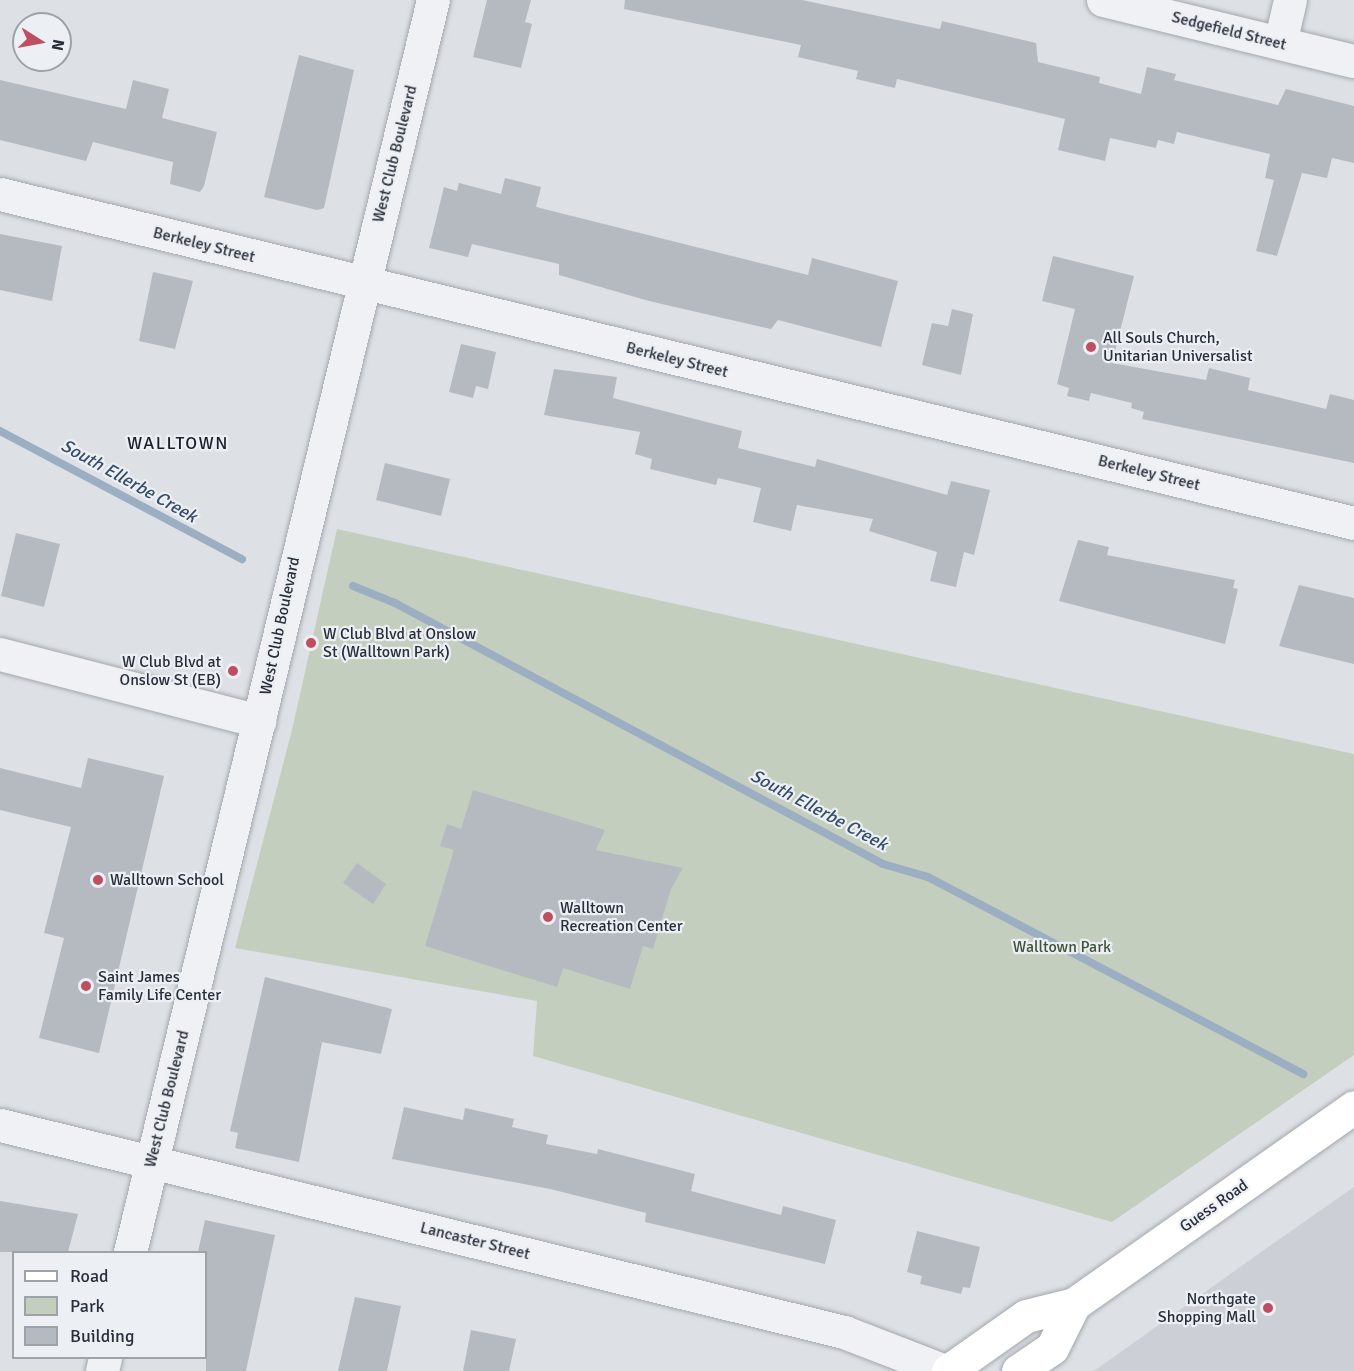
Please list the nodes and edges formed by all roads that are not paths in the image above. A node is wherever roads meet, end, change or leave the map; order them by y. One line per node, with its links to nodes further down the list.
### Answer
1 (433, 0): 7 (street, West Club Boulevard)
2 (1103, 0): 4 (street, Sedgefield Street)
3 (1290, 0): 4 (street)
4 (1280, 43): 5 (street, Sedgefield Street)
5 (1354, 61)
6 (0, 194): 7 (street, Berkeley Street)
7 (362, 284): 8 (street, Berkeley Street); 10 (street, West Club Boulevard)
8 (1354, 523)
9 (0, 654): 10 (street)
10 (260, 722): 13 (street, West Club Boulevard)
11 (1354, 1107): 15 (main road, Guess Road)
12 (0, 1125): 13 (street, Lancaster Street)
13 (151, 1161): 14 (street, West Club Boulevard); 16 (street, Lancaster Street)
14 (130, 1251)
15 (1074, 1304): 16 (main road, Guess Road); 17 (main road, Guess Road)
16 (946, 1371)
17 (1018, 1371)

